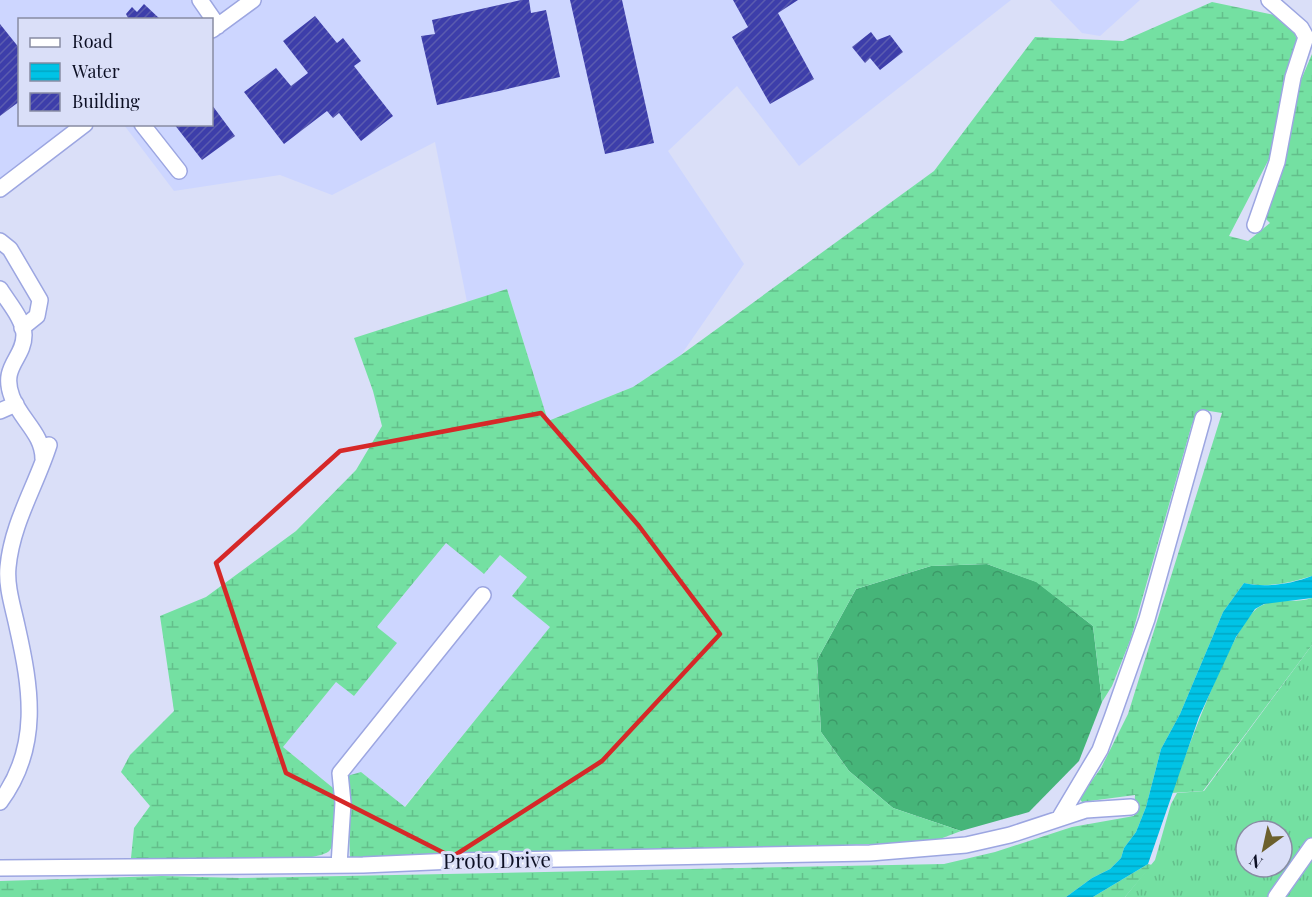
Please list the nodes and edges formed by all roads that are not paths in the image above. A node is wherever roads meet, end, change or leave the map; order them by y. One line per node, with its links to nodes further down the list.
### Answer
1 (200, 0): 4 (street)
2 (253, 0): 5 (street)
3 (1269, 0): 10 (street)
4 (209, 18)
5 (214, 28)
6 (82, 126): 9 (street)
7 (144, 126): 8 (street)
8 (179, 171)
9 (0, 189)
10 (1255, 225)
11 (0, 241): 13 (street)
12 (0, 289): 13 (street)
13 (22, 328): 14 (street)
14 (4, 380): 15 (street)
15 (16, 404): 16 (street); 19 (street)
16 (0, 411)
17 (1203, 418): 23 (street)
18 (49, 445): 19 (street)
19 (42, 465): 21 (street)
20 (483, 595): 25 (street)
21 (0, 802)
22 (1131, 807): 23 (street, Proto Drive)
23 (1060, 816): 25 (street, Proto Drive)
24 (1312, 846): 27 (street)
25 (339, 865): 26 (street, Proto Drive)
26 (0, 868)
27 (1276, 897)

